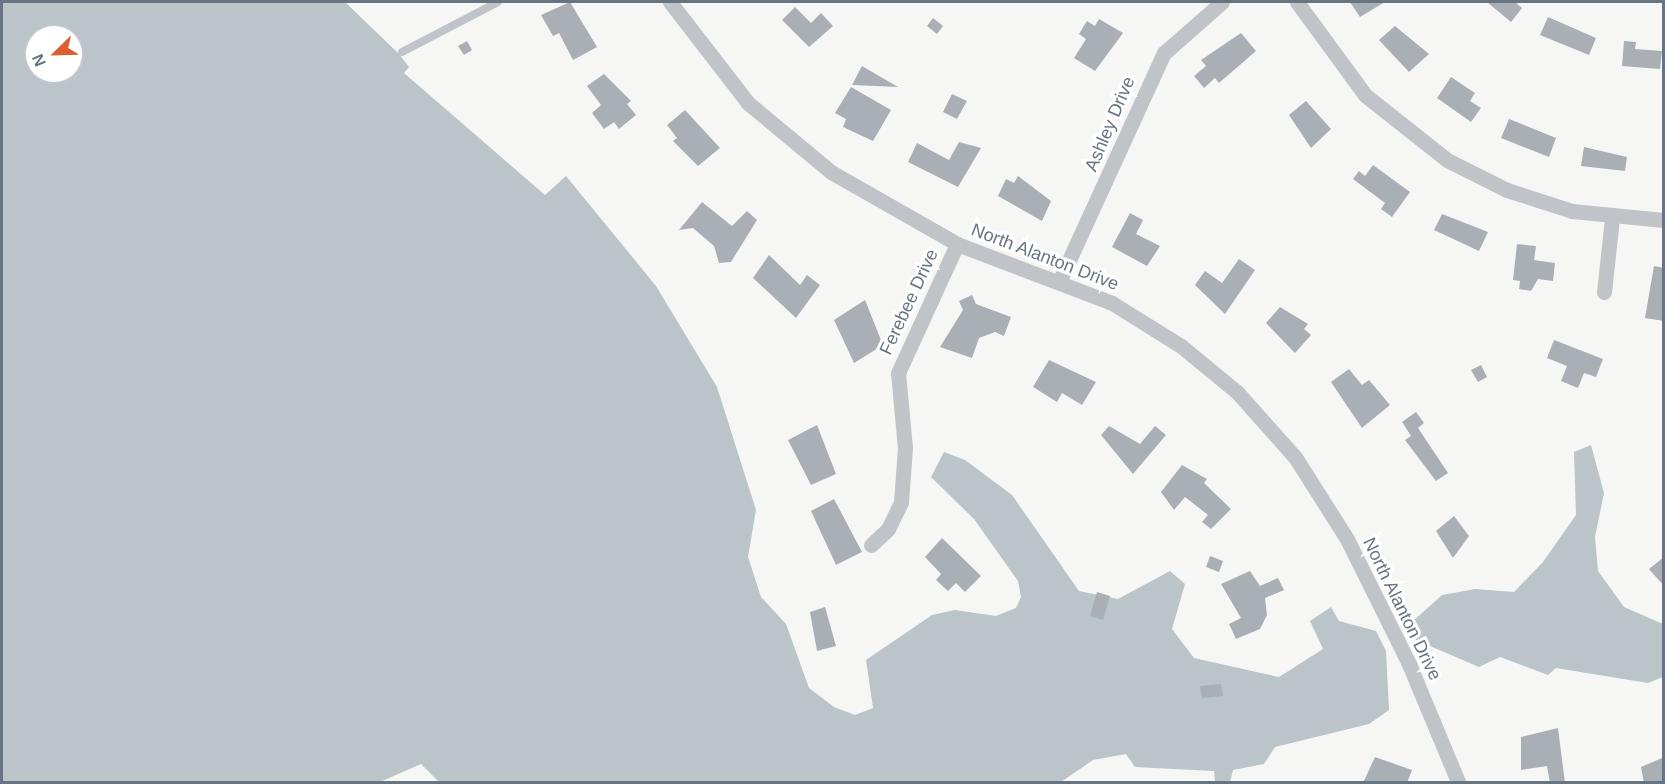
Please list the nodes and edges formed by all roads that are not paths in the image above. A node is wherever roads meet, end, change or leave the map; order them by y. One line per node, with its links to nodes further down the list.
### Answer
1 (498, 2): 5 (lane)
2 (670, 2): 8 (street, North Alanton Drive)
3 (1222, 2): 9 (street, Ashley Drive)
4 (1298, 2): 6 (street)
5 (402, 52)
6 (1612, 218): 7 (street); 10 (street)
7 (1664, 220)
8 (957, 244): 9 (street, North Alanton Drive); 11 (street, Ferebee Drive)
9 (1059, 282): 12 (street, North Alanton Drive)
10 (1604, 292)
11 (871, 545)
12 (1458, 783)

